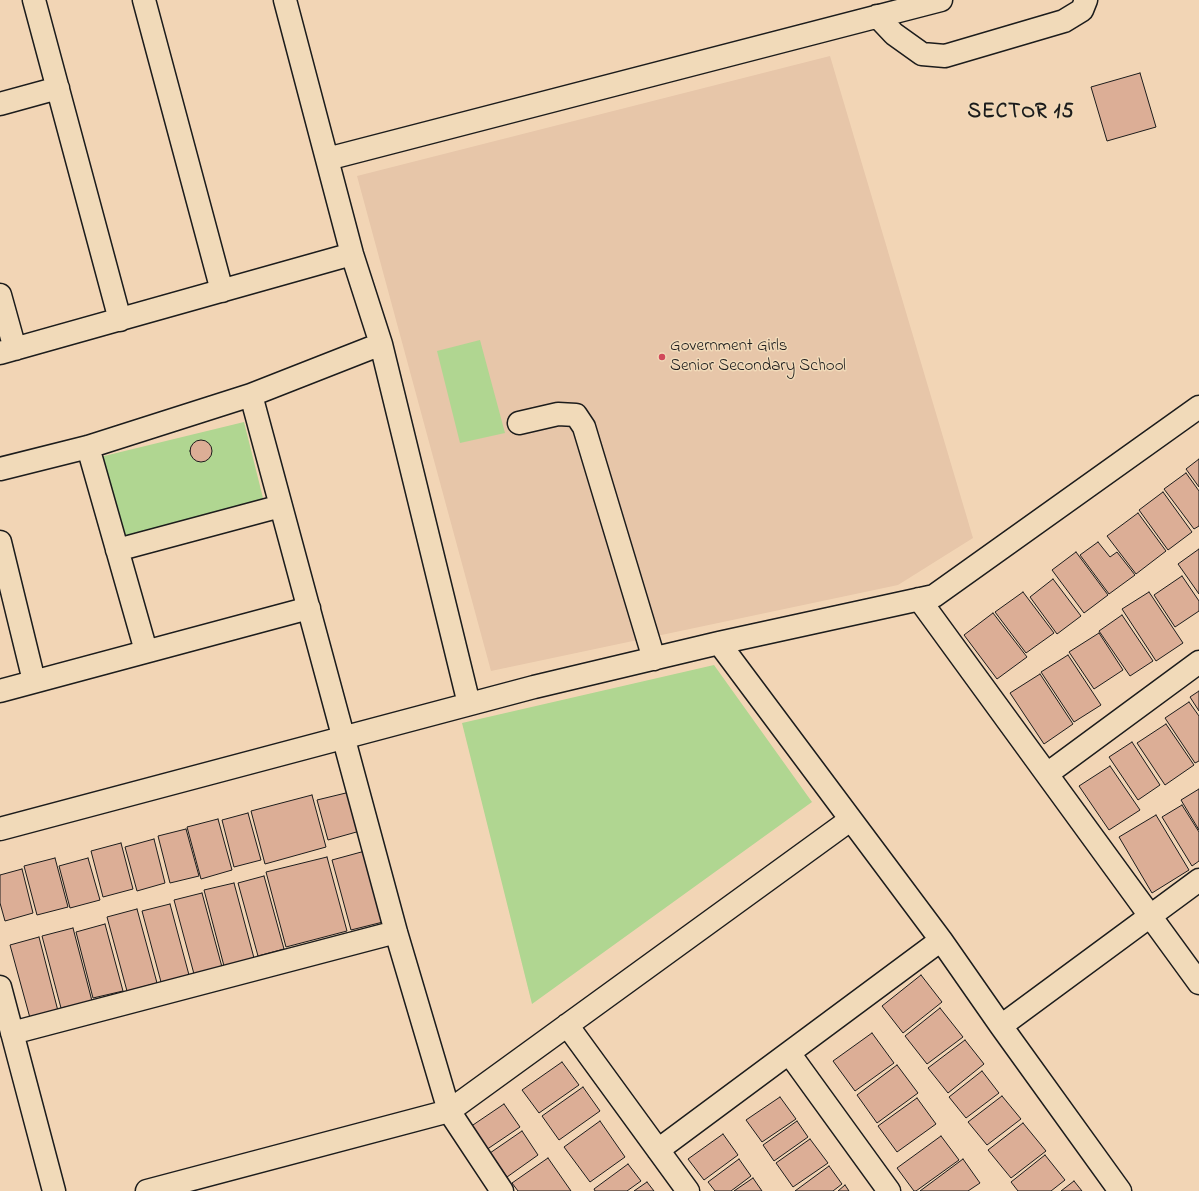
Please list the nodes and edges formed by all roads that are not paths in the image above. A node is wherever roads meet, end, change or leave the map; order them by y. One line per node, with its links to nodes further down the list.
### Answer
1 (34, 0): 7 (street)
2 (144, 0): 11 (street)
3 (285, 0): 9 (street)
4 (940, 0): 6 (street)
5 (1086, 0): 6 (street)
6 (877, 16): 9 (street)
7 (58, 88): 8 (street); 13 (street)
8 (0, 104)
9 (327, 159): 10 (street)
10 (352, 254): 11 (street); 14 (street)
11 (222, 291): 13 (street)
12 (0, 295): 15 (street)
13 (120, 320): 15 (street)
14 (380, 344): 16 (street); 32 (street)
15 (8, 351)
16 (251, 395): 19 (street); 21 (street)
17 (1199, 407): 24 (street)
18 (519, 423): 28 (street)
19 (88, 447): 20 (street); 23 (street)
20 (0, 469)
21 (281, 506): 23 (street); 25 (street)
22 (0, 542): 30 (street)
23 (117, 550): 27 (street)
24 (919, 599): 26 (street); 34 (street)
25 (308, 608): 27 (street); 33 (street)
26 (719, 643): 28 (street); 35 (street)
27 (146, 651): 30 (street)
28 (654, 659): 32 (street)
29 (1199, 662): 34 (street)
30 (34, 681): 31 (street)
31 (0, 690)
32 (469, 704): 33 (street)
33 (344, 737): 36 (street); 39 (street)
34 (1047, 774): 38 (street)
35 (850, 820): 40 (street); 43 (street)
36 (0, 829)
37 (1199, 880): 38 (street)
38 (1150, 916): 41 (street); 44 (street)
39 (396, 932): 45 (street); 47 (street)
40 (941, 940): 44 (street); 46 (street)
41 (1199, 983)
42 (0, 987): 45 (street)
43 (567, 1025): 47 (street); 48 (street)
44 (1001, 1026): 54 (street)
45 (12, 1032): 49 (street)
46 (789, 1053): 48 (street); 53 (street)
47 (449, 1111): 50 (street); 51 (street)
48 (658, 1150): 52 (street)
49 (54, 1191)
50 (147, 1191)
51 (502, 1191)
52 (688, 1191)
53 (889, 1191)
54 (1120, 1191)

